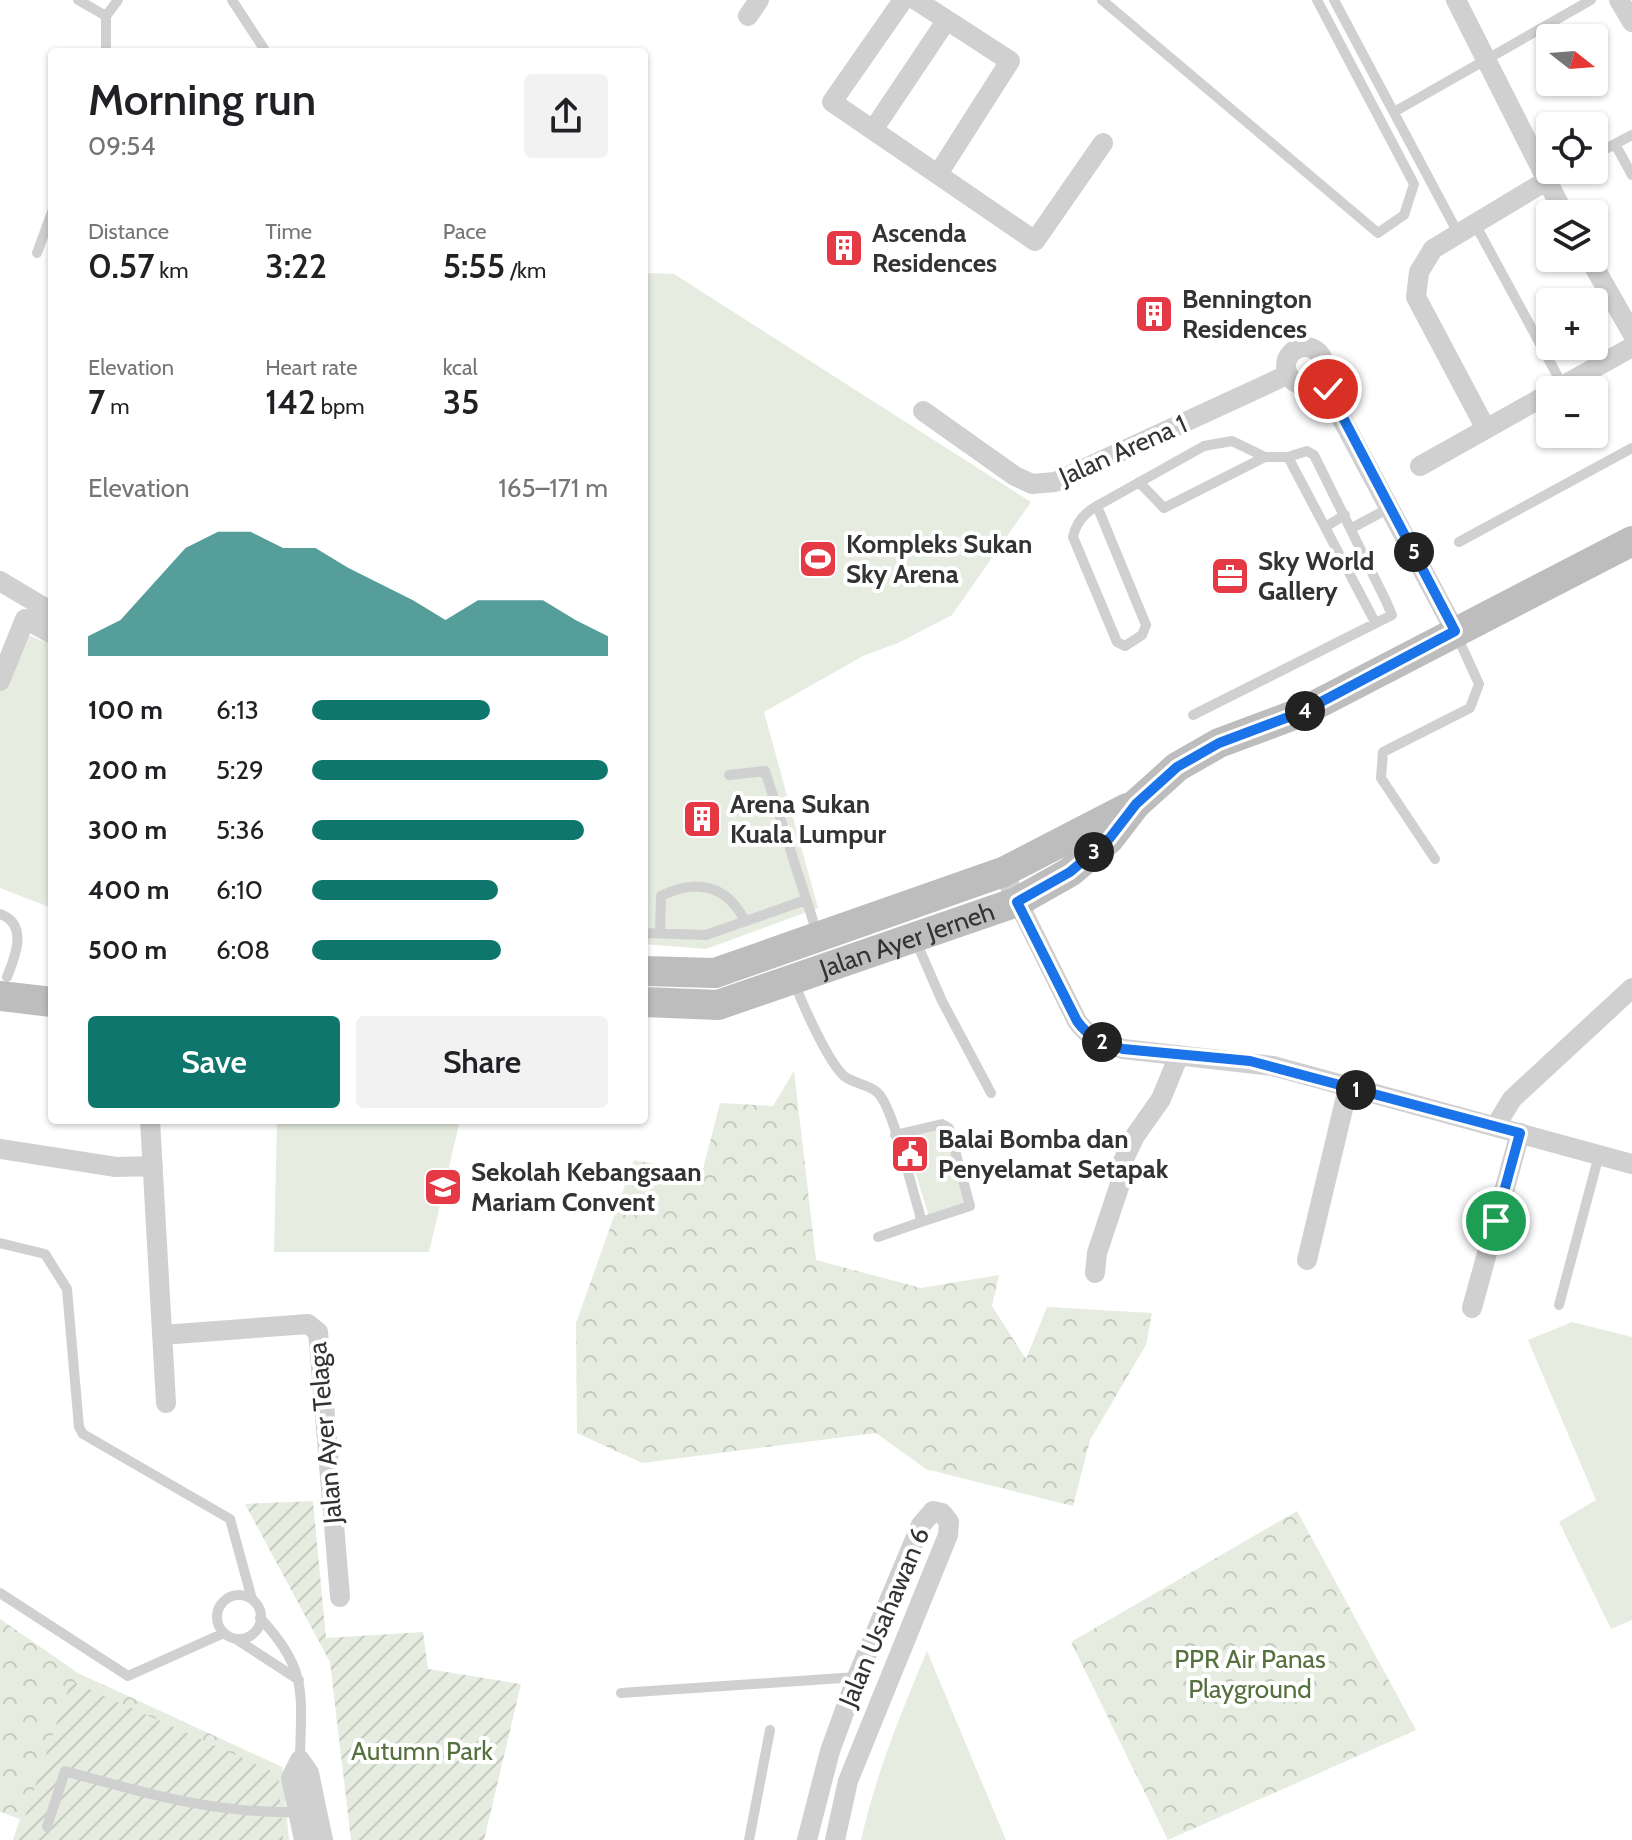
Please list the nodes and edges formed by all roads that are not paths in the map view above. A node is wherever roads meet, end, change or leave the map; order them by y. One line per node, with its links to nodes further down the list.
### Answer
1 (78, 0): 12 (lane)
2 (118, 0): 12 (lane)
3 (232, 0): 16 (lane)
4 (903, 0): 19 (street)
5 (916, 0): 13 (street)
6 (1102, 0): 7 (lane)
7 (1317, 0)
8 (1334, 0): 18 (lane)
9 (1456, 0): 17 (street)
10 (1591, 0): 17 (lane)
11 (1619, 0): 14 (street)
12 (106, 16): 15 (lane)
13 (946, 21): 19 (street); 25 (street)
14 (1632, 22)
15 (106, 48)
16 (263, 48)
17 (1485, 59): 18 (lane); 24 (street)
18 (1394, 112): 29 (lane)
19 (873, 130): 25 (street)
20 (1632, 135): 22 (lane)
21 (1103, 143): 25 (street)
22 (1615, 144): 23 (lane); 26 (lane)
23 (1608, 148)
24 (1536, 161)
25 (938, 174)
26 (1632, 175)
27 (1541, 184): 29 (street)
28 (48, 223): 30 (lane)
29 (1467, 229): 35 (lane); 40 (street)
30 (37, 253)
31 (1597, 272): 32 (street)
32 (1632, 333)
33 (1632, 347): 36 (street)
34 (1287, 375): 37 (street); 37 (street); 39 (street, Jalan Arena 1)
35 (1549, 376)
36 (1580, 376)
37 (1320, 378): 47 (street)
38 (1536, 400): 40 (street)
39 (923, 411)
40 (1486, 429): 44 (street)
41 (1632, 448): 52 (lane)
42 (1265, 457): 43 (lane); 45 (lane); 45 (lane)
43 (1288, 457): 48 (lane); 49 (lane)
44 (1420, 466)
45 (1139, 482): 46 (lane)
46 (1097, 506): 46 (lane)
47 (1391, 507): 50 (lane); 58 (street)
48 (1345, 515): 49 (lane); 50 (lane)
49 (1325, 527): 54 (lane)
50 (1352, 528): 53 (lane)
51 (1632, 541): 58 (main road, Jalan Ayer Jerneh)
52 (1459, 542)
53 (1359, 543): 54 (lane); 57 (lane)
54 (1339, 554): 57 (lane)
55 (0, 581): 56 (street)
56 (48, 610)
57 (1375, 622): 61 (lane)
58 (1455, 631): 63 (main road, Jalan Ayer Jerneh); 64 (lane)
59 (48, 632): 60 (street)
60 (0, 681)
61 (1193, 715)
62 (729, 775): 66 (lane)
63 (1136, 804): 65 (main road, Jalan Ayer Jerneh); 67 (main road, Jalan Ayer Jerneh)
64 (1435, 859)
65 (1003, 872): 67 (street); 73 (main road, Jalan Ayer Jerneh)
66 (806, 900): 69 (lane); 73 (lane)
67 (1017, 902): 72 (main road, Jalan Ayer Jerneh); 83 (street)
68 (0, 914): 79 (lane)
69 (745, 921): 71 (lane); 71 (lane)
70 (648, 933): 71 (lane)
71 (660, 933)
72 (914, 937): 75 (main road, Jalan Ayer Jerneh); 85 (lane)
73 (819, 938): 74 (main road, Jalan Ayer Jerneh); 75 (lane)
74 (783, 950): 76 (main road, Jalan Ayer Jerneh); 77 (lane)
75 (828, 967): 77 (main road, Jalan Ayer Jerneh)
76 (648, 971)
77 (793, 979): 82 (main road, Jalan Ayer Jerneh); 89 (lane)
78 (48, 981): 79 (main road)
79 (2, 983): 81 (main road)
80 (1632, 988): 87 (street)
81 (48, 1000)
82 (648, 1002)
83 (1179, 1055): 84 (street); 98 (street)
84 (1348, 1088): 87 (street); 97 (street)
85 (991, 1093)
86 (150, 1124): 93 (street)
87 (1495, 1127): 88 (street)
88 (1520, 1133): 91 (street); 100 (street)
89 (895, 1135): 94 (lane); 94 (lane)
90 (0, 1149): 93 (street)
91 (1599, 1155): 92 (street); 99 (lane)
92 (1632, 1164)
93 (153, 1166): 101 (street)
94 (921, 1222): 95 (lane)
95 (878, 1237)
96 (0, 1243): 105 (lane)
97 (1307, 1260)
98 (1095, 1273)
99 (1559, 1305)
100 (1472, 1308)
101 (162, 1335): 102 (street); 104 (street, Jalan Ayer Telaga)
102 (166, 1403)
103 (0, 1593): 107 (lane)
104 (340, 1597)
105 (252, 1599): 106 (lane); 107 (lane)
106 (260, 1618): 108 (lane); 110 (lane)
107 (224, 1633): 108 (lane)
108 (236, 1639): 110 (lane)
109 (857, 1677): 111 (lane); 119 (street, Jalan Usahawan 6); 120 (street, Jalan Usahawan 6)
110 (301, 1681): 113 (lane)
111 (621, 1693)
112 (770, 1730): 118 (lane)
113 (300, 1760): 114 (street)
114 (308, 1811): 115 (lane); 116 (street); 117 (street)
115 (47, 1827)
116 (304, 1840)
117 (323, 1840)
118 (749, 1840)
119 (807, 1840)
120 (835, 1840)

